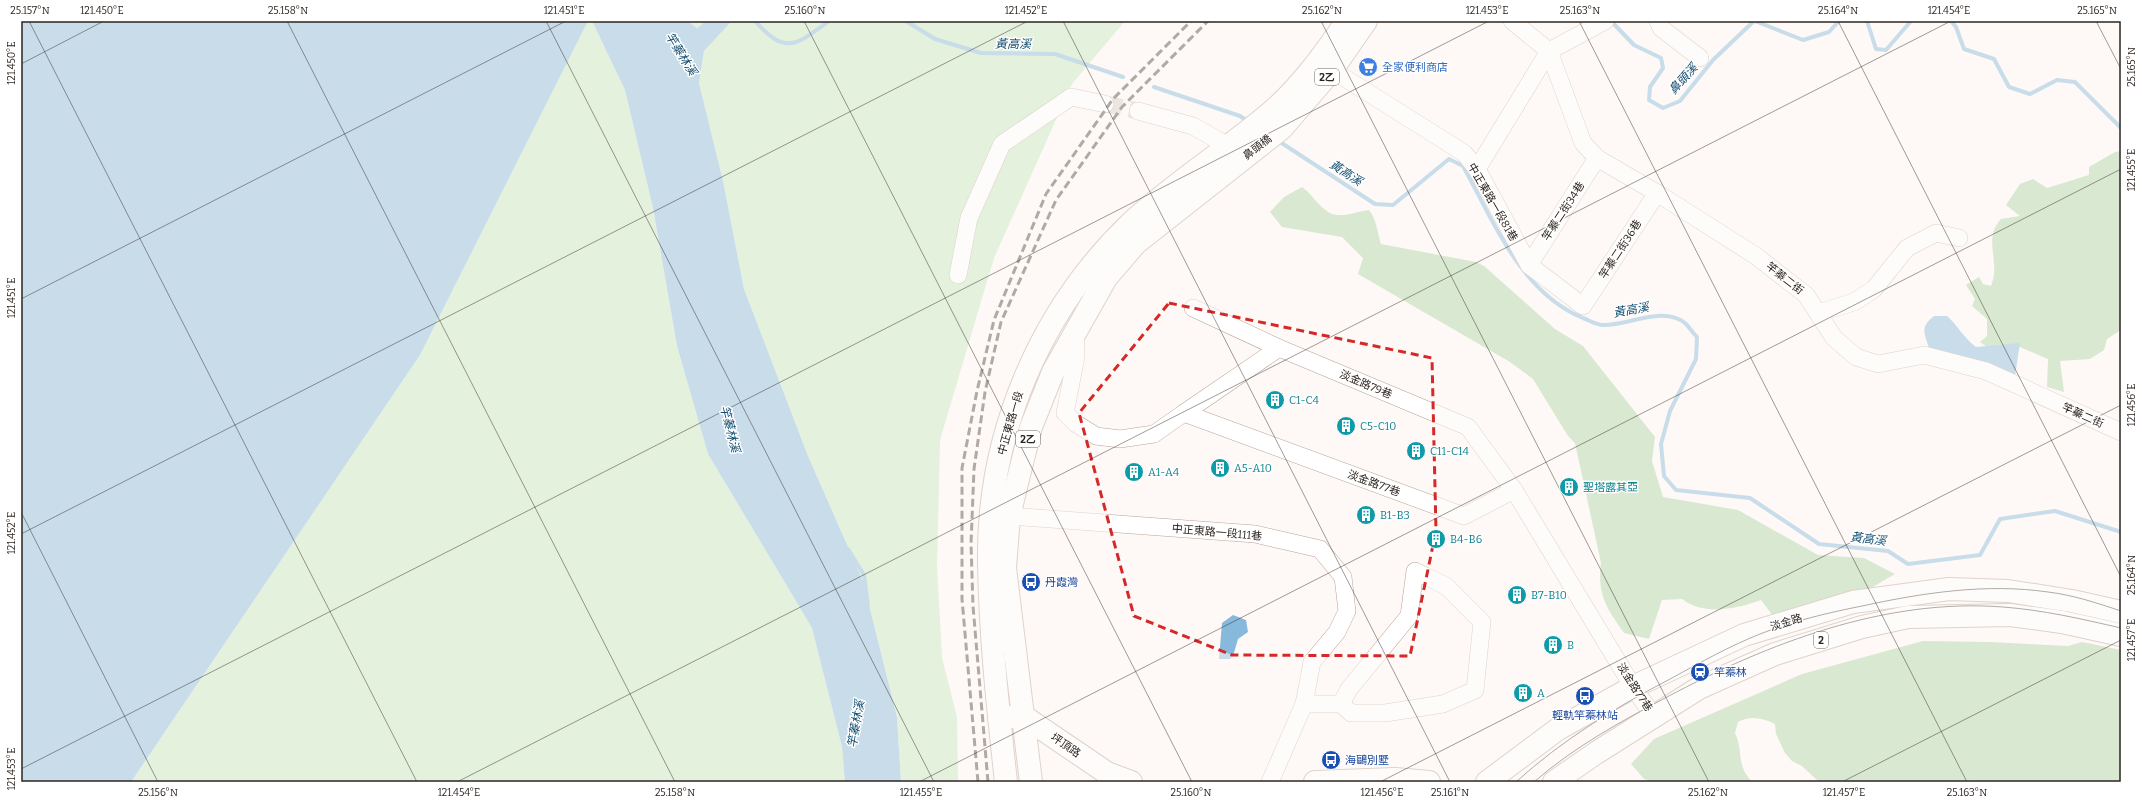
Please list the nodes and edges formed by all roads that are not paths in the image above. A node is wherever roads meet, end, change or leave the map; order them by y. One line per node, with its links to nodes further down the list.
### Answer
1 (1347, 21): 11 (main road, 2乙)
2 (1366, 21): 8 (main road, 2乙)
3 (1512, 21): 6 (street)
4 (1658, 21): 7 (street)
5 (1599, 24): 6 (street)
6 (1549, 51): 13 (street, 竿蓁二街); 15 (street)
7 (1700, 58)
8 (1332, 70): 11 (main road, 2乙); 15 (street, 中正東路一段81巷)
9 (1105, 104): 19 (street)
10 (1138, 111): 12 (street)
11 (1276, 121): 12 (main road, 鼻頭橋 / 2乙); 14 (main road, 鼻頭橋 / 2乙)
12 (1228, 146): 36 (main road, 中正東路一段 / 2乙)
13 (1597, 158): 16 (street, 竿蓁二街); 18 (street, 竿蓁二街34巷)
14 (1231, 167): 23 (main road, 中正東路一段 / 2乙)
15 (1477, 169): 18 (street, 中正東路一段81巷)
16 (1657, 193): 20 (street, 竿蓁二街36巷); 22 (street, 竿蓁二街)
17 (1959, 238): 22 (street)
18 (1529, 265): 20 (street, 中正東路一段81巷)
19 (958, 275)
20 (1583, 306)
21 (1192, 308): 24 (street, 淡金路79巷)
22 (1818, 313): 26 (street, 竿蓁二街)
23 (1075, 330): 25 (street); 28 (main road, 中正東路一段 / 2乙)
24 (1279, 348): 25 (street); 27 (street, 淡金路79巷)
25 (1184, 413): 27 (street, 淡金路77巷)
26 (2121, 432)
27 (1514, 490): 31 (street, 淡金路77巷)
28 (1009, 516): 32 (street, 中正東路一段111巷); 34 (main road, 中正東路一段 / 2乙)
29 (2121, 612): 31 (main road, 淡金路)
30 (2121, 635): 35 (main road, 2)
31 (1633, 687): 35 (street, 淡金路77巷); 43 (main road, 淡金路)
32 (1304, 704): 33 (street); 40 (street, 中正東路一段111巷)
33 (1341, 704): 33 (street)
34 (1023, 716): 36 (main road); 38 (main road, 中正東路一段 / 2乙); 39 (main road, 坪頂路)
35 (1654, 717): 44 (main road, 2)
36 (999, 718): 37 (main road, 中正東路一段 / 2乙)
37 (1006, 782)
38 (1031, 782)
39 (1131, 782)
40 (1270, 782)
41 (1315, 782): 42 (main road)
42 (1429, 782)
43 (1487, 782)
44 (1554, 782)

